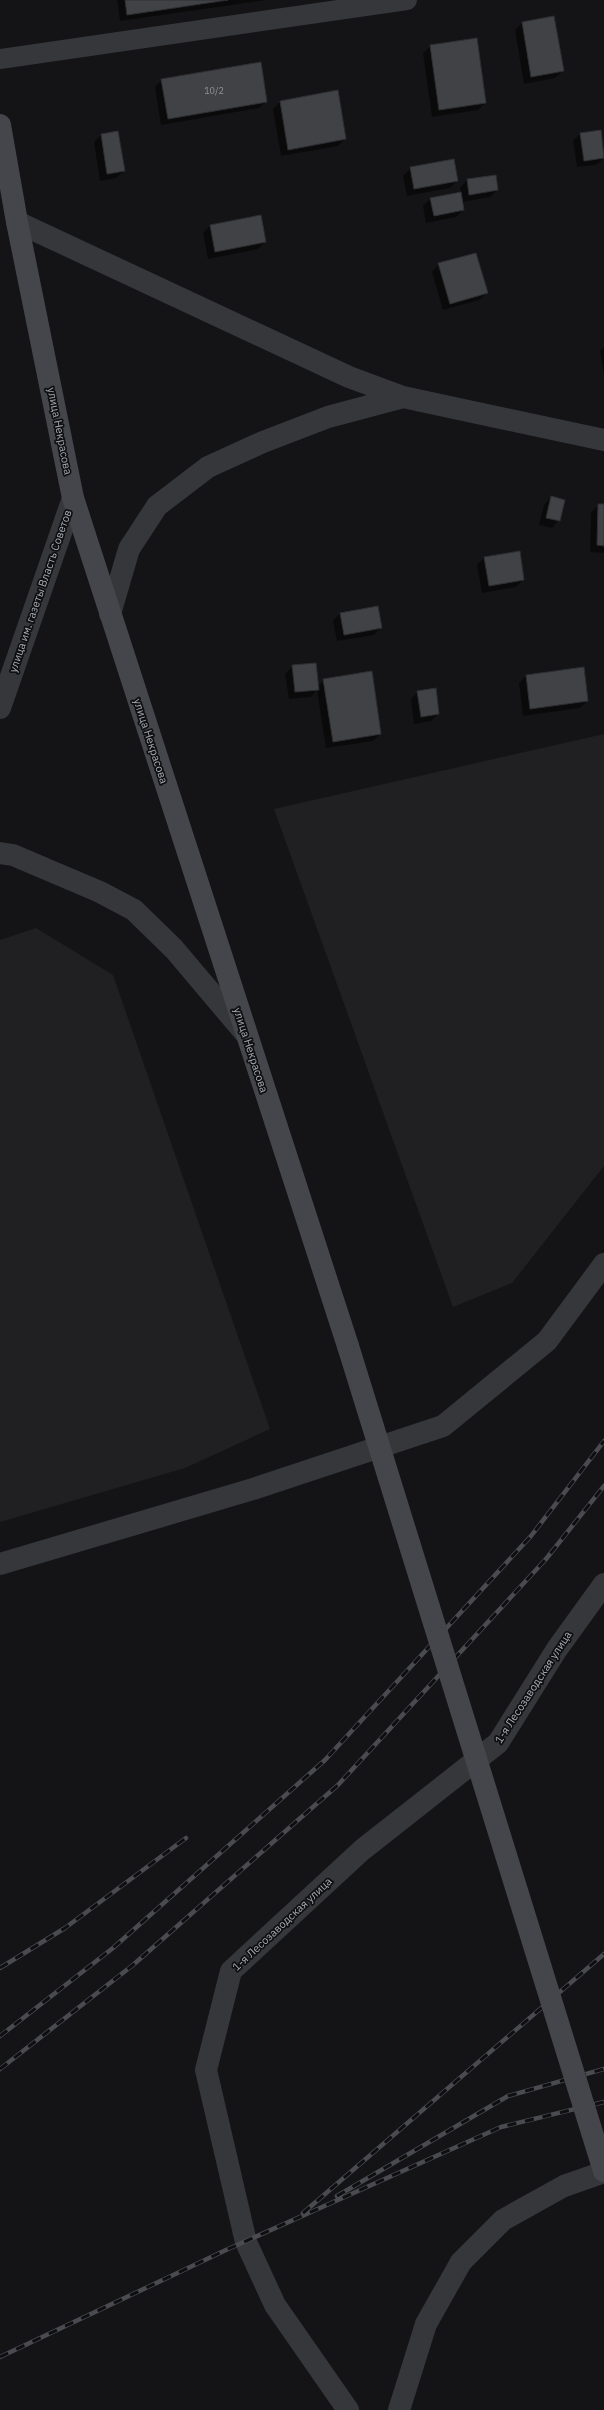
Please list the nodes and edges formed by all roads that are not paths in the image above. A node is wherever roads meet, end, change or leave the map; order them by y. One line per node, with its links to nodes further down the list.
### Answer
1 (407, 0): 2 (lane)
2 (0, 59)
3 (0, 125): 4 (main road, улица Некрасова)
4 (17, 222): 5 (street); 7 (main road, улица Некрасова)
5 (403, 397): 6 (street); 8 (street)
6 (604, 440)
7 (73, 498): 8 (main road, улица Некрасова); 9 (street, улица им. газеты Власть Советов)
8 (110, 614): 11 (main road, улица Некрасова)
9 (0, 708)
10 (0, 853): 11 (street)
11 (245, 1033): 15 (main road, улица Некрасова, bridge)
12 (604, 1264): 13 (street)
13 (0, 1564)
14 (604, 1584): 16 (street, 1-я Лесозаводская улица)
15 (604, 2172): 17 (street)
16 (348, 2410)
17 (399, 2410)

